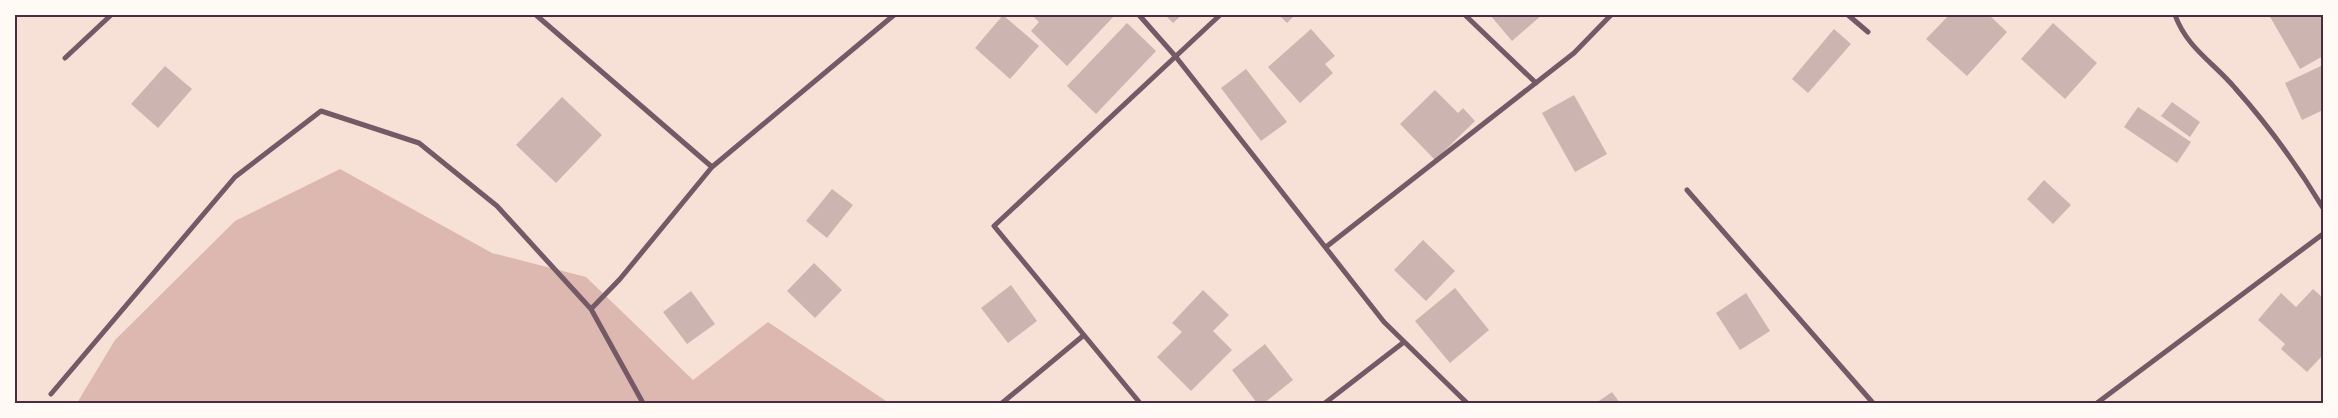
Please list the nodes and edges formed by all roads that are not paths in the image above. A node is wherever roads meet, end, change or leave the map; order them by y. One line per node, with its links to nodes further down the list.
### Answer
1 (111, 15): 12 (street)
2 (536, 15): 14 (street)
3 (894, 15): 14 (street)
4 (1139, 15): 11 (street)
5 (1220, 15): 11 (street)
6 (1465, 15): 13 (street)
7 (1611, 15): 13 (street)
8 (1848, 15): 10 (street)
9 (2175, 15): 16 (street)
10 (1868, 32)
11 (1176, 57): 18 (street); 20 (street)
12 (65, 58)
13 (1536, 83): 18 (street)
14 (712, 167): 19 (street)
15 (1687, 190): 28 (street)
16 (2323, 208)
17 (2323, 234): 29 (street)
18 (1326, 247): 21 (street)
19 (591, 309): 22 (street); 23 (street)
20 (1084, 335): 24 (street); 25 (street)
21 (1404, 342): 26 (street); 27 (street)
22 (51, 394)
23 (643, 403)
24 (1002, 403)
25 (1140, 403)
26 (1325, 403)
27 (1467, 403)
28 (1873, 403)
29 (2097, 403)

